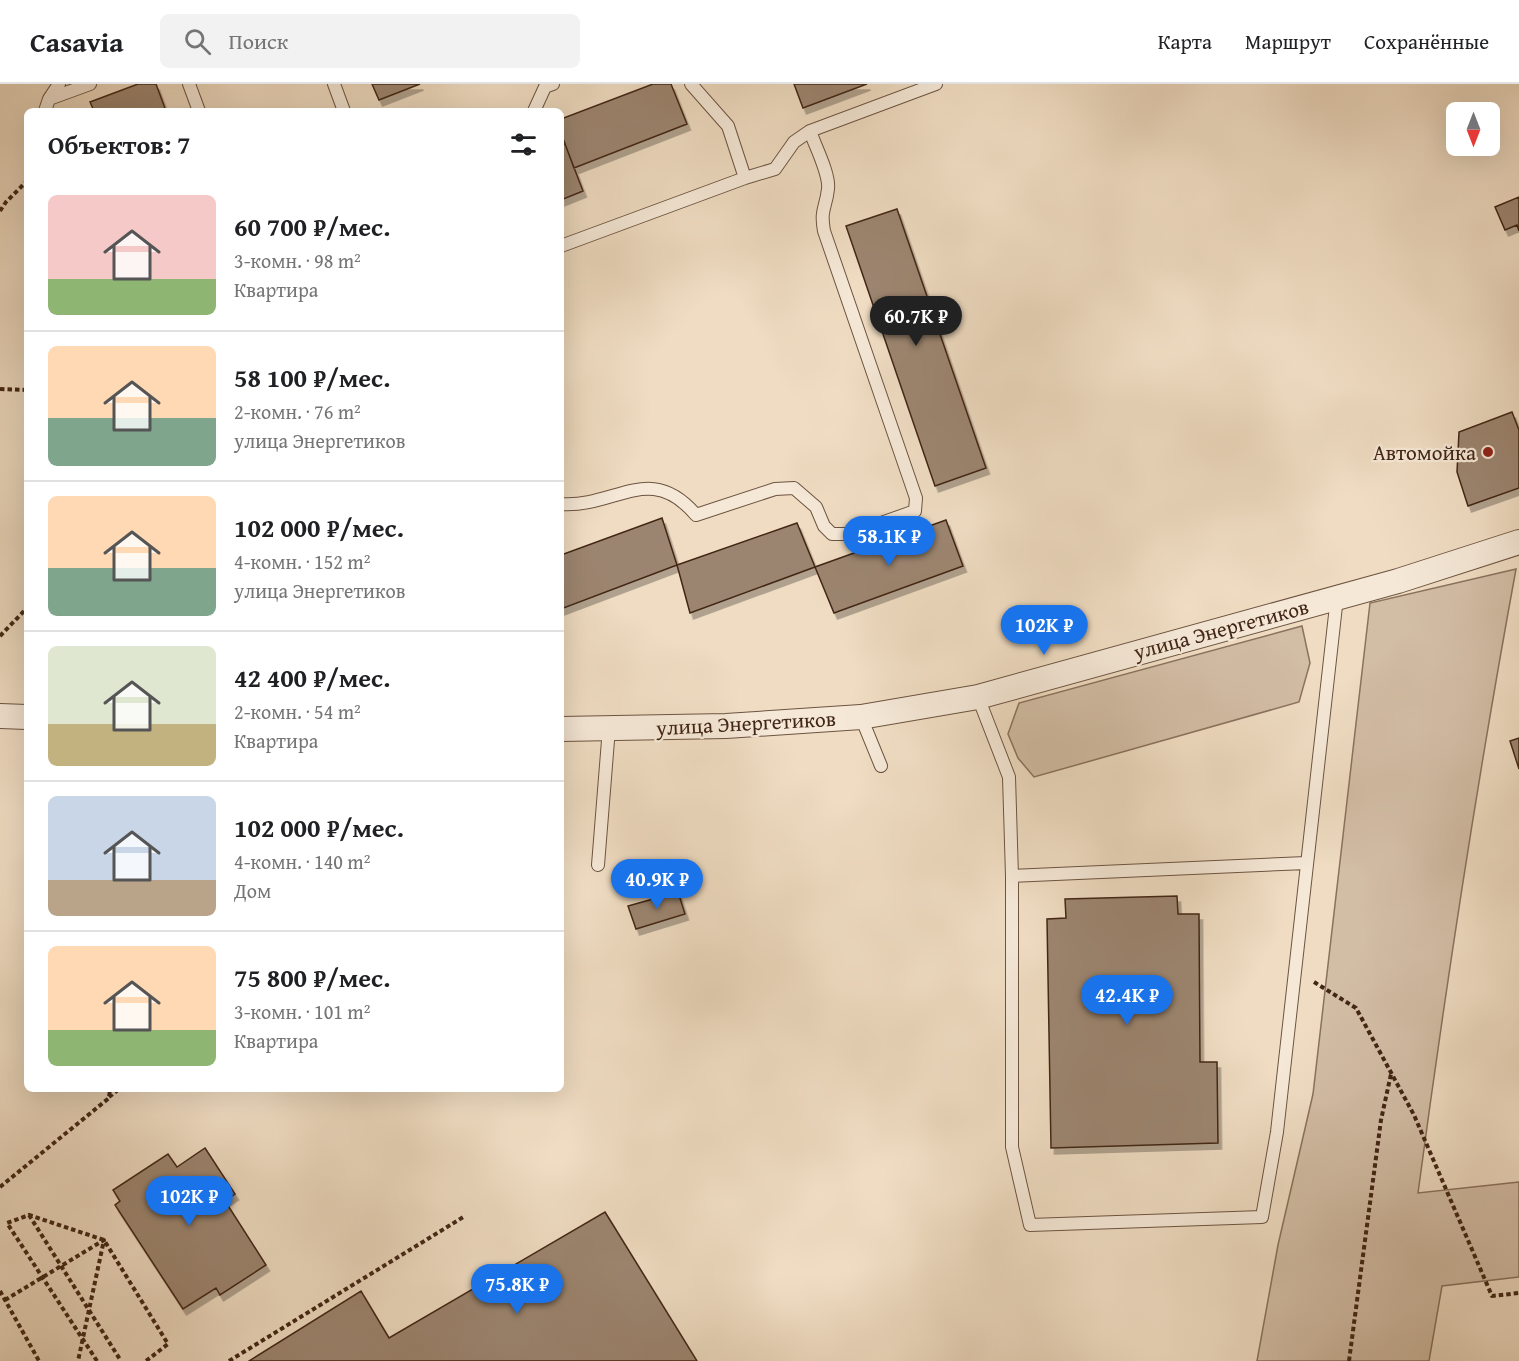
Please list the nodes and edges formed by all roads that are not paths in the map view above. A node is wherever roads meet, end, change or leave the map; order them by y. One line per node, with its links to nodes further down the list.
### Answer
1 (59, 84): 8 (lane)
2 (90, 84): 8 (lane)
3 (189, 84): 9 (lane)
4 (334, 84): 10 (lane)
5 (553, 84): 11 (lane)
6 (692, 84): 13 (lane)
7 (936, 84): 12 (lane)
8 (47, 105)
9 (198, 108)
10 (343, 108)
11 (535, 108)
12 (810, 131): 13 (lane); 15 (lane)
13 (745, 178): 14 (lane)
14 (564, 245)
15 (564, 504)
16 (1519, 542): 17 (street, улица Энергетиков)
17 (1337, 597): 18 (street, улица Энергетиков); 25 (lane)
18 (978, 697): 21 (street, улица Энергетиков); 27 (lane)
19 (0, 717): 20 (street)
20 (24, 717)
21 (861, 717): 22 (street, улица Энергетиков); 24 (lane)
22 (609, 728): 23 (street, улица Энергетиков); 26 (lane)
23 (564, 729)
24 (880, 766)
25 (1306, 862): 27 (lane); 27 (lane)
26 (598, 865)
27 (1012, 876)

